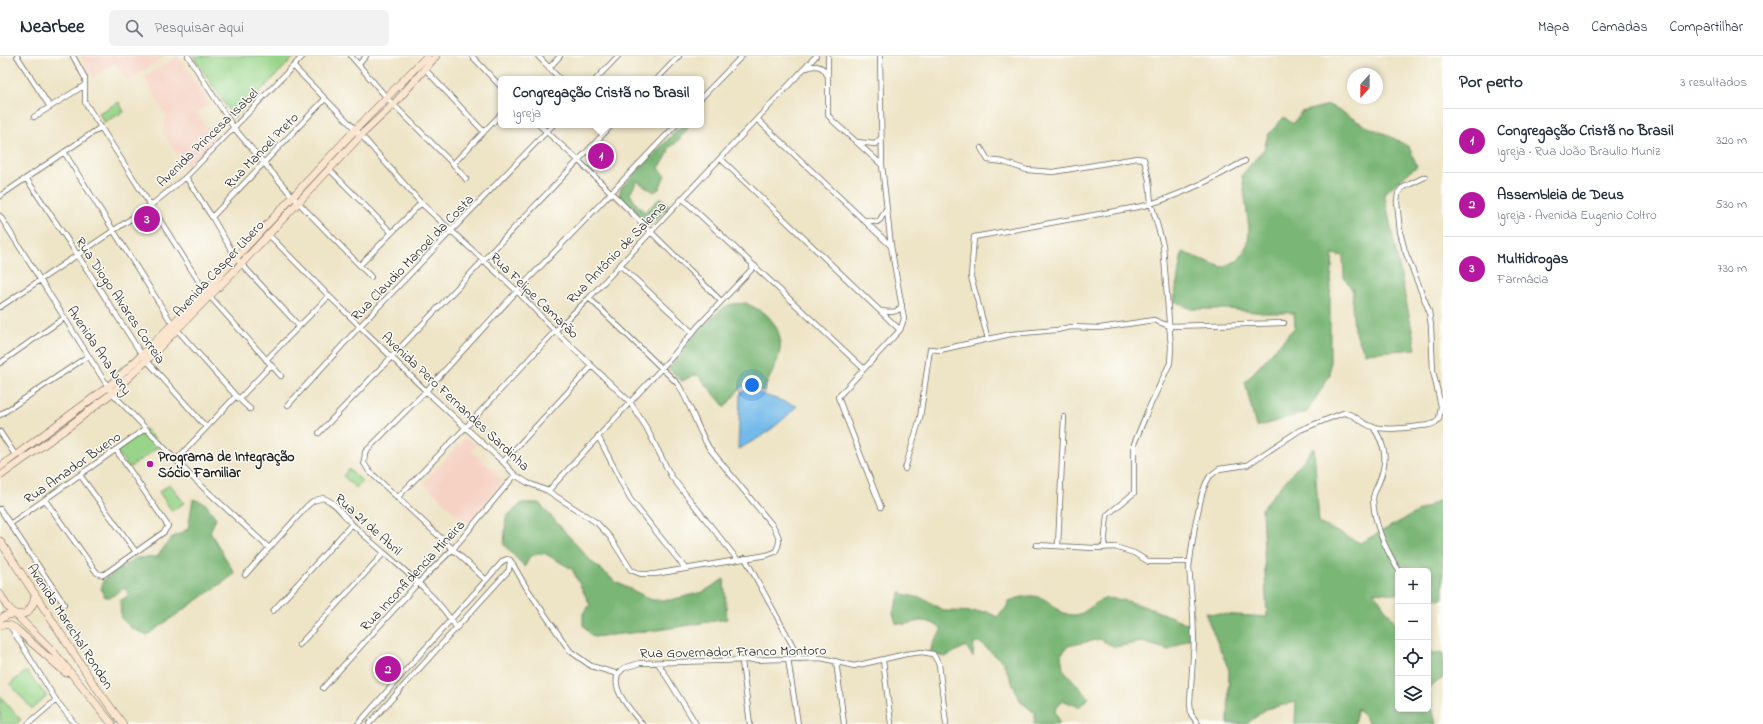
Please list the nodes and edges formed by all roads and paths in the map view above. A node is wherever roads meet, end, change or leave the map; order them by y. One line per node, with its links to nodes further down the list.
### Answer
1 (17, 56): 33 (street)
2 (73, 56): 28 (street)
3 (188, 56): 38 (street)
4 (303, 56): 19 (street, Avenida Princesa Isabel)
5 (351, 56): 18 (street)
6 (366, 56): 18 (street)
7 (427, 56): 31 (street, Avenida Casper Libero)
8 (436, 56): 20 (street, Avenida Casper Libero)
9 (472, 56): 27 (street)
10 (538, 56): 21 (street)
11 (560, 56): 21 (street)
12 (618, 56): 24 (street)
13 (679, 56): 25 (street)
14 (742, 56): 29 (street)
15 (816, 56): 22 (street, Rua Antônio de Salema)
16 (828, 56): 26 (street)
17 (880, 56): 46 (street)
18 (359, 64): 31 (street)
19 (293, 66): 30 (street, Rua Felipe Camarão); 38 (street, Avenida Princesa Isabel)
20 (424, 68): 32 (street, Avenida Casper Libero); 44 (street)
21 (549, 68): 23 (street)
22 (804, 69): 26 (street); 36 (street, Rua Antônio de Salema)
23 (557, 76)
24 (599, 76)
25 (660, 76)
26 (828, 76): 47 (street)
27 (498, 84)
28 (85, 85): 33 (street); 37 (street)
29 (704, 95)
30 (325, 98): 43 (street, Rua Felipe Camarão); 53 (street, Rua Manoel Preto)
31 (387, 98): 32 (street); 43 (street, Avenida Casper Libero)
32 (394, 104): 43 (street, Avenida Casper Libero); 54 (street)
33 (50, 107): 34 (street)
34 (34, 117)
35 (498, 117): 44 (street)
36 (758, 120): 50 (street, Rua Antônio de Salema); 71 (street)
37 (101, 127): 49 (street); 67 (street)
38 (234, 128): 53 (street); 57 (street, Avenida Princesa Isabel)
39 (542, 128): 45 (street)
40 (550, 128): 45 (street, Rua Claudio Manoel da Costa)
41 (609, 128): 51 (street)
42 (673, 128): 61 (street)
43 (358, 132): 56 (street, Avenida Casper Libero); 63 (street, Avenida Casper Libero); 65 (street, Rua Felipe Camarão)
44 (484, 132): 54 (street)
45 (546, 132): 51 (street); 74 (street, Rua Claudio Manoel da Costa)
46 (881, 136): 47 (street); 55 (street)
47 (857, 142): 55 (street)
48 (981, 148): 66 (street)
49 (64, 152): 59 (street); 72 (street)
50 (721, 159): 64 (street, Rua Antônio de Salema); 93 (street)
51 (578, 160): 61 (street); 79 (street)
52 (1245, 161): 66 (street)
53 (264, 163): 63 (street); 70 (street, Rua Manoel Preto)
54 (453, 164): 60 (street)
55 (882, 165): 68 (street)
56 (330, 170): 63 (street, Avenida Casper Libero); 73 (street)
57 (186, 177): 67 (street, Avenida Princesa Isabel); 70 (street)
58 (1425, 177): 124 (street)
59 (26, 178): 62 (street); 78 (street, Rua Diogo Alvares Correia)
60 (466, 179)
61 (611, 194): 75 (street); 86 (street)
62 (0, 196)
63 (295, 199): 76 (street, Avenida Casper Libero); 80 (street, Avenida Casper Libero); 81 (street)
64 (682, 199): 75 (street, Rua Antônio de Salema); 83 (street)
65 (421, 203): 73 (street); 74 (street, Rua Felipe Camarão)
66 (1151, 204): 98 (street); 103 (street)
67 (150, 206): 72 (street, Avenida Princesa Isabel); 87 (street)
68 (886, 208): 71 (street); 77 (street)
69 (0, 216): 85 (street, Avenida Ana Nery)
70 (212, 217): 80 (street)
71 (862, 219): 77 (street)
72 (113, 231): 78 (street, Avenida Princesa Isabel); 99 (street)
73 (391, 232): 81 (street)
74 (452, 232): 79 (street, Rua Felipe Camarão); 97 (street, Rua Claudio Manoel da Costa)
75 (651, 232): 82 (street, Rua Antônio de Salema); 90 (street)
76 (268, 234): 80 (street, Avenida Casper Libero); 88 (street, Avenida Pero Fernandes Sardinha)
77 (891, 246): 91 (street)
78 (77, 254): 85 (street, Avenida Princesa Isabel); 106 (street, Rua Diogo Alvares Correia)
79 (484, 259): 86 (street, Rua Felipe Camarão); 105 (street)
80 (238, 261): 87 (street, Avenida Casper Libero); 96 (street)
81 (360, 265): 84 (street)
82 (620, 265): 89 (street, Rua Antônio de Salema); 102 (street)
83 (755, 266): 90 (street); 112 (street)
84 (371, 277)
85 (41, 279): 92 (street, Avenida Princesa Isabel); 94 (street, Avenida Ana Nery)
86 (517, 291): 101 (street, Rua Felipe Camarão); 115 (street)
87 (207, 294): 99 (street, Avenida Casper Libero); 107 (street)
88 (329, 296): 96 (street); 97 (street, Avenida Pero Fernandes Sardinha)
89 (589, 298): 101 (street, Rua Antônio de Salema); 111 (street)
90 (722, 301): 102 (street)
91 (902, 304): 93 (street); 100 (street)
92 (1, 305)
93 (880, 310): 100 (street)
94 (64, 318): 104 (street, Avenida Ana Nery); 108 (street)
95 (1284, 323): 98 (street)
96 (299, 326): 107 (street)
97 (360, 326): 105 (street, Avenida Pero Fernandes Sardinha); 118 (street, Rua Claudio Manoel da Costa)
98 (1169, 326): 103 (street); 149 (street)
99 (175, 328): 106 (street, Avenida Casper Libero); 116 (street)
100 (900, 330): 112 (street)
101 (555, 331): 110 (street, Rua Felipe Camarão); 123 (street, Rua Antônio de Salema)
102 (693, 332): 111 (street)
103 (988, 339): 134 (street)
104 (88, 356): 114 (street, Avenida Ana Nery); 120 (street)
105 (392, 356): 115 (street, Avenida Pero Fernandes Sardinha); 127 (street)
106 (144, 358): 114 (street, Avenida Casper Libero); 122 (street, Rua Diogo Alvares Correia)
107 (266, 360): 109 (street)
108 (0, 363)
109 (271, 365): 113 (street); 116 (street)
110 (592, 366): 117 (street, Rua Felipe Camarão); 132 (street)
111 (660, 369): 117 (street); 153 (street)
112 (864, 369): 141 (street)
113 (281, 376)
114 (110, 389): 125 (street, Avenida Ana Nery); 130 (street, Avenida Casper Libero); 137 (street, Avenida Casper Libero)
115 (426, 390): 123 (street, Avenida Pero Fernandes Sardinha); 139 (street)
116 (237, 397): 119 (street); 122 (street)
117 (630, 402): 128 (street); 155 (street, Rua Felipe Camarão)
118 (288, 405)
119 (250, 409)
120 (0, 415)
121 (1064, 417): 147 (street)
122 (206, 427): 131 (street)
123 (466, 427): 132 (street, Avenida Pero Fernandes Sardinha); 139 (street, Rua Antônio de Salema)
124 (1372, 427): 156 (street); 158 (street)
125 (145, 428): 129 (street, Rua Amador Bueno); 131 (street, Avenida Ana Nery)
126 (0, 432): 130 (street)
127 (320, 433)
128 (598, 436): 138 (street); 157 (street)
129 (116, 450): 135 (street, Rua Amador Bueno); 151 (street)
130 (16, 456): 133 (street, Avenida Casper Libero)
131 (176, 460): 148 (street, Avenida Ana Nery)
132 (503, 462): 136 (street, Avenida Pero Fernandes Sardinha)
133 (0, 467)
134 (905, 469)
135 (80, 475): 140 (street, Rua Amador Bueno); 151 (street)
136 (515, 475): 138 (street, Avenida Pero Fernandes Sardinha); 150 (street, Rua Inconfidencia Mineira)
137 (0, 476)
138 (548, 491): 157 (street, Avenida Pero Fernandes Sardinha)
139 (397, 498): 150 (street)
140 (45, 500): 143 (street, Rua Amador Bueno); 151 (street)
141 (881, 507)
142 (0, 509): 143 (street)
143 (10, 524): 164 (street)
144 (352, 524): 148 (street, Rua 21 de Abril); 152 (street, Rua 21 de Abril); 165 (street)
145 (0, 541): 163 (street, Avenida Marechal Rondon)
146 (1036, 545): 147 (street)
147 (1058, 546): 149 (street)
148 (269, 548): 159 (street)
149 (1104, 548): 156 (street)
150 (453, 549): 160 (street); 161 (street, Rua Inconfidencia Mineira)
151 (136, 552)
152 (384, 552): 161 (street, Rua 21 de Abril); 172 (street)
153 (745, 558): 155 (street); 174 (street)
154 (510, 560): 160 (street); 171 (street); 179 (street)
155 (737, 560): 157 (street)
156 (1189, 562): 198 (street)
157 (685, 568)
158 (1397, 568)
159 (245, 575)
160 (486, 580): 168 (street)
161 (418, 583): 168 (street, Rua 21 de Abril); 180 (street, Rua Inconfidencia Mineira)
162 (0, 594): 166 (street, Avenida Marechal Rondon)
163 (35, 595): 166 (street); 188 (street, Avenida Marechal Rondon)
164 (64, 604)
165 (273, 611)
166 (13, 613): 167 (street); 182 (street, Avenida Marechal Rondon)
167 (0, 619)
168 (450, 619): 171 (street, Rua 21 de Abril); 181 (street)
169 (0, 625): 170 (street)
170 (9, 625): 182 (street); 184 (street)
171 (456, 627): 183 (street)
172 (299, 645)
173 (788, 659): 174 (street, Rua Governador Franco Montoro); 176 (street, Rua Governador Franco Montoro); 194 (street)
174 (800, 659): 177 (street, Rua Governador Franco Montoro)
175 (883, 660): 177 (street, Rua Governador Franco Montoro); 196 (street); 197 (street, Rua Governador Franco Montoro)
176 (742, 661): 178 (street, Rua Governador Franco Montoro); 193 (street)
177 (836, 661): 195 (street)
178 (658, 663): 179 (street, Rua Governador Franco Montoro); 192 (street)
179 (618, 674): 191 (street)
180 (323, 688)
181 (389, 689): 183 (street); 189 (street)
182 (85, 691): 187 (street, Avenida Marechal Rondon)
183 (395, 695): 190 (street)
184 (56, 700): 185 (street); 186 (street)
185 (28, 724)
186 (75, 724)
187 (112, 724)
188 (123, 724)
189 (358, 724)
190 (369, 724)
191 (642, 724)
192 (696, 724)
193 (750, 724)
194 (798, 724)
195 (844, 724)
196 (891, 724)
197 (946, 724)
198 (1198, 724)

